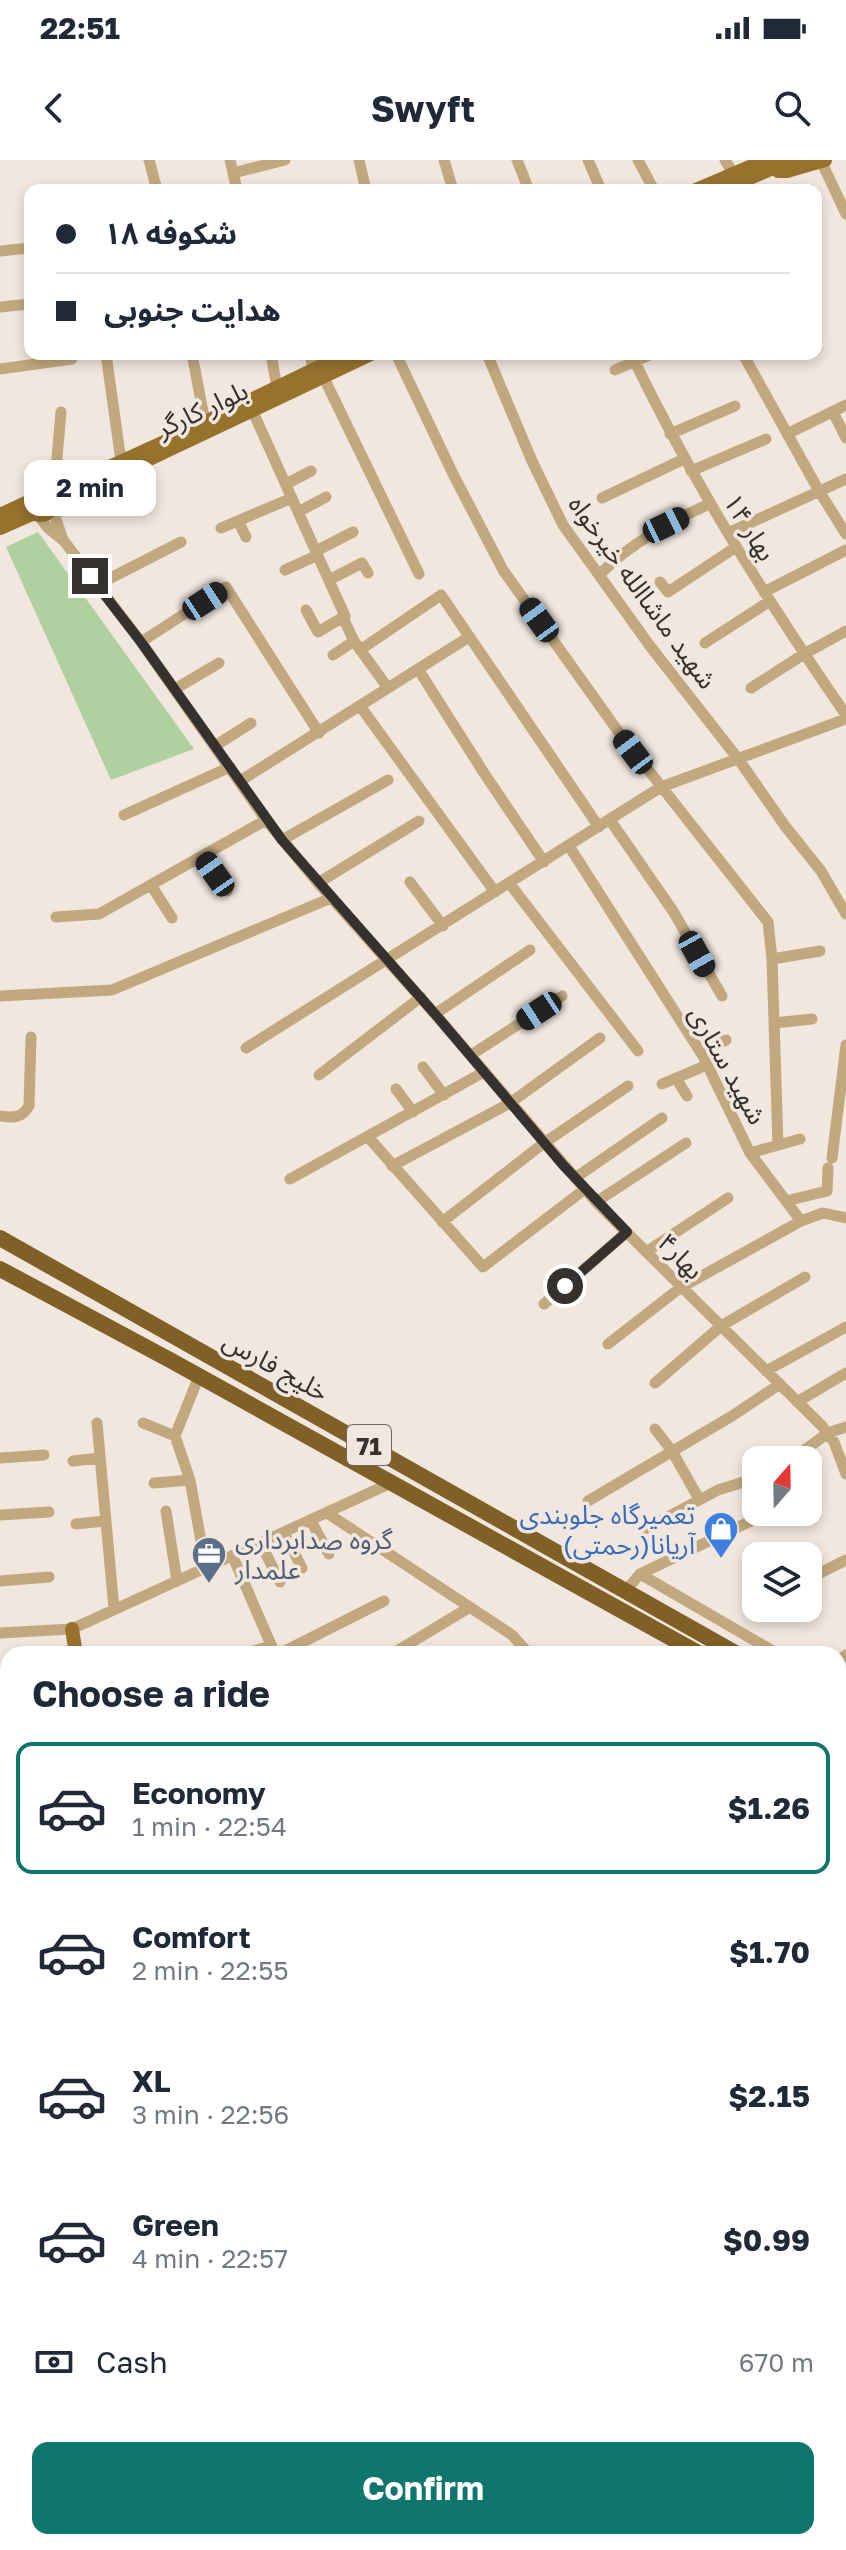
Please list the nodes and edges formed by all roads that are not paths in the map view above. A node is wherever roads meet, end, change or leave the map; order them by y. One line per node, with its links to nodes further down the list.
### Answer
1 (149, 160): 14 (street)
2 (230, 160): 13 (street)
3 (285, 160): 13 (street)
4 (359, 160): 16 (street)
5 (444, 160): 17 (street)
6 (517, 160): 18 (street)
7 (588, 160): 19 (street)
8 (638, 160): 20 (street)
9 (792, 160): 11 (main road)
10 (823, 161): 11 (main road); 23 (street)
11 (763, 163): 12 (main road); 22 (main road)
12 (729, 167): 21 (main road)
13 (233, 173): 15 (street)
14 (155, 184)
15 (236, 184)
16 (365, 184)
17 (451, 184)
18 (527, 184)
19 (598, 184)
20 (651, 184)
21 (705, 184)
22 (730, 184)
23 (846, 214)
24 (24, 249): 25 (street)
25 (0, 251)
26 (24, 305): 27 (street)
27 (0, 307)
28 (65, 360): 40 (street)
29 (107, 360): 55 (street)
30 (193, 360): 49 (street)
31 (272, 360): 43 (street)
32 (313, 360): 42 (street)
33 (337, 360): 42 (main road, بلوار کارگر)
34 (354, 360): 42 (main road, بلوار کارگر)
35 (399, 360): 112 (street)
36 (490, 360): 84 (street, شهید ماشاالله خیرخواه)
37 (630, 360): 41 (street)
38 (634, 360): 50 (street, بهار ۱۴)
39 (746, 360): 51 (street)
40 (0, 369)
41 (615, 370)
42 (318, 373): 43 (main road, بلوار کارگر); 47 (main road, بلوار کارگر); 83 (street)
43 (277, 388): 49 (main road, بلوار کارگر)
44 (846, 405): 48 (street)
45 (735, 406): 50 (street)
46 (61, 412): 64 (street)
47 (253, 412): 59 (street); 64 (main road, بلوار کارگر)
48 (833, 412): 51 (street); 52 (street)
49 (205, 422): 55 (main road, بلوار کارگر)
50 (670, 434): 54 (street, بهار ۱۴)
51 (787, 434): 60 (street)
52 (846, 438)
53 (766, 439): 57 (street)
54 (684, 459): 57 (street, بهار ۱۴); 63 (street)
55 (121, 461): 64 (main road, بلوار کارگر)
56 (311, 471): 59 (street)
57 (691, 471): 65 (street, بهار ۱۴)
58 (846, 479): 60 (street)
59 (286, 484): 62 (street)
60 (819, 491): 73 (street); 74 (street)
61 (326, 497): 67 (street)
62 (292, 498): 67 (street); 69 (street)
63 (602, 498)
64 (52, 500): 66 (main road); 66 (main road); 76 (street)
65 (709, 504): 73 (street, بهار ۱۴); 84 (street)
66 (34, 510): 68 (main road); 70 (main road); 76 (street)
67 (298, 512): 80 (street)
68 (0, 515)
69 (238, 521): 71 (street); 75 (street)
70 (0, 528)
71 (221, 528)
72 (353, 532): 80 (street)
73 (728, 533): 78 (street, بهار ۱۴)
74 (846, 534)
75 (246, 537)
76 (64, 541): 87 (street, بهار۴)
77 (181, 542): 87 (street)
78 (736, 547): 86 (street); 88 (street, بهار ۱۴)
79 (846, 550): 88 (street)
80 (317, 553): 81 (street); 85 (street)
81 (285, 570)
82 (368, 573): 85 (street)
83 (419, 574)
84 (599, 575): 108 (street, شهید ماشاالله خیرخواه)
85 (329, 580): 90 (street)
86 (660, 582)
87 (97, 585): 93 (street, بهار۴)
88 (767, 596): 94 (street); 96 (street, بهار ۱۴)
89 (306, 610): 90 (street)
90 (345, 619): 95 (street)
91 (846, 631): 96 (street)
92 (469, 637): 95 (street); 99 (street); 116 (street)
93 (141, 642): 102 (street, بهار۴); 106 (street)
94 (705, 643)
95 (357, 646): 97 (street); 100 (street)
96 (804, 654): 101 (street); 104 (street, بهار ۱۴)
97 (333, 655)
98 (219, 663): 102 (street)
99 (418, 669): 100 (street); 120 (street)
100 (388, 688): 103 (street)
101 (751, 688)
102 (175, 689): 107 (street, بهار۴)
103 (360, 706): 106 (street); 126 (street)
104 (846, 717): 108 (street)
105 (251, 723): 107 (street)
106 (319, 733): 111 (street)
107 (215, 746): 109 (street, بهار۴)
108 (739, 760): 112 (street); 127 (street, شهید ماشاالله خیرخواه)
109 (230, 767): 111 (street, بهار۴); 113 (street)
110 (388, 780): 117 (street)
111 (240, 781): 114 (street, بهار۴)
112 (661, 787): 116 (street); 135 (street)
113 (124, 815)
114 (266, 820): 117 (street, بهار۴); 119 (street)
115 (419, 821): 122 (street)
116 (605, 823): 118 (street); 139 (street)
117 (282, 840): 122 (street, بهار۴)
118 (569, 846): 120 (street); 150 (street, شهید ستاری)
119 (202, 856): 124 (street); 125 (street)
120 (544, 862): 123 (street)
121 (410, 882): 132 (street)
122 (318, 883): 128 (street, بهار۴)
123 (510, 884): 126 (street); 149 (street)
124 (151, 885): 130 (street); 131 (street)
125 (227, 891)
126 (495, 892): 132 (street)
127 (842, 896): 129 (street, شهید ماشاالله خیرخواه)
128 (331, 898): 136 (street, بهار۴); 137 (street)
129 (846, 914)
130 (56, 917)
131 (172, 918)
132 (443, 926): 136 (street)
133 (530, 950): 141 (street)
134 (820, 951): 135 (street)
135 (772, 959): 143 (street)
136 (387, 961): 140 (street, بهار۴); 148 (street)
137 (0, 996)
138 (562, 996): 151 (street)
139 (722, 996)
140 (421, 997): 141 (street, بهار۴); 155 (street)
141 (435, 1014): 151 (street, بهار۴)
142 (812, 1019): 143 (street)
143 (774, 1023): 170 (street)
144 (31, 1037): 164 (street)
145 (600, 1038): 162 (street)
146 (726, 1040): 150 (street)
147 (846, 1045): 177 (street)
148 (246, 1048)
149 (638, 1051)
150 (700, 1052): 152 (street, شهید ستاری)
151 (471, 1055): 154 (street, بهار۴)
152 (707, 1065): 156 (street); 171 (street, شهید ستاری)
153 (423, 1067): 160 (street)
154 (484, 1072): 160 (street); 162 (street, بهار۴)
155 (319, 1075)
156 (676, 1078): 157 (street); 161 (street)
157 (662, 1084)
158 (628, 1086): 168 (street)
159 (396, 1089): 163 (street)
160 (444, 1095): 163 (street)
161 (687, 1096)
162 (510, 1103): 168 (street, بهار۴); 172 (street)
163 (413, 1112): 166 (street)
164 (0, 1116)
165 (662, 1118): 173 (street)
166 (368, 1137): 172 (street); 174 (street)
167 (800, 1139): 170 (street)
168 (544, 1143): 173 (street, بهار۴); 181 (street)
169 (686, 1143): 178 (street)
170 (778, 1145): 171 (street)
171 (750, 1153): 177 (street, شهید ستاری)
172 (392, 1166): 181 (street)
173 (575, 1178): 175 (street, بهار۴)
174 (290, 1179)
175 (585, 1189): 178 (street, بهار۴); 181 (street)
176 (728, 1198): 184 (street)
177 (786, 1201): 180 (street, شهید ستاری)
178 (596, 1202): 182 (street, بهار۴)
179 (846, 1218): 180 (street)
180 (801, 1221): 187 (street)
181 (442, 1222)
182 (627, 1232): 184 (street, بهار۴); 188 (street)
183 (0, 1238): 239 (highway, خلیج فارس / 71)
184 (646, 1252): 187 (street, بهار۴)
185 (0, 1269): 194 (highway, خلیج فارس / 71)
186 (805, 1277): 189 (street)
187 (680, 1288): 189 (street, بهار۴); 191 (street)
188 (544, 1304)
189 (721, 1326): 192 (street, بهار۴); 195 (street)
190 (846, 1327): 192 (street)
191 (608, 1344)
192 (766, 1371): 196 (street, بهار۴)
193 (846, 1373): 197 (street)
194 (199, 1376): 203 (street); 214 (highway, خلیج فارس / 71)
195 (655, 1383)
196 (780, 1384): 197 (street, بهار۴); 205 (street)
197 (797, 1402): 202 (street, بهار۴)
198 (97, 1423): 208 (street)
199 (143, 1423): 203 (street)
200 (846, 1427): 202 (street)
201 (655, 1429): 205 (street)
202 (828, 1433): 204 (street); 210 (street, بهار۴)
203 (175, 1436): 211 (street)
204 (810, 1446)
205 (672, 1451): 215 (street); 216 (street)
206 (44, 1455): 207 (street)
207 (0, 1458)
208 (100, 1458): 209 (street); 221 (street)
209 (73, 1461)
210 (846, 1474)
211 (190, 1480): 213 (street); 232 (street)
212 (742, 1482): 215 (street)
213 (154, 1483)
214 (391, 1483): 219 (street); 250 (highway, خلیج فارس / 71)
215 (699, 1499): 225 (street)
216 (588, 1501)
217 (166, 1511): 237 (street)
218 (49, 1512): 220 (street)
219 (327, 1513): 222 (street); 241 (street)
220 (0, 1515)
221 (105, 1521): 223 (street); 242 (street)
222 (311, 1521): 226 (street); 228 (street)
223 (76, 1524)
224 (742, 1525): 234 (street)
225 (645, 1529)
226 (284, 1533): 227 (street); 231 (street)
227 (261, 1544): 229 (street); 238 (street)
228 (329, 1554)
229 (233, 1557): 232 (street); 246 (street)
230 (846, 1560): 233 (street)
231 (302, 1568)
232 (206, 1569): 237 (street)
233 (822, 1572)
234 (640, 1574): 239 (street); 252 (street)
235 (49, 1577): 236 (street)
236 (0, 1581)
237 (177, 1581): 242 (street)
238 (280, 1582)
239 (626, 1590): 251 (highway, خلیج فارس / 71)
240 (384, 1601): 247 (street)
241 (470, 1607): 248 (street); 249 (street)
242 (114, 1609): 243 (street)
243 (72, 1629): 244 (street); 245 (main road)
244 (0, 1633)
245 (75, 1646)
246 (273, 1646)
247 (286, 1646)
248 (405, 1646)
249 (522, 1646)
250 (679, 1646)
251 (723, 1646)
252 (764, 1646)

